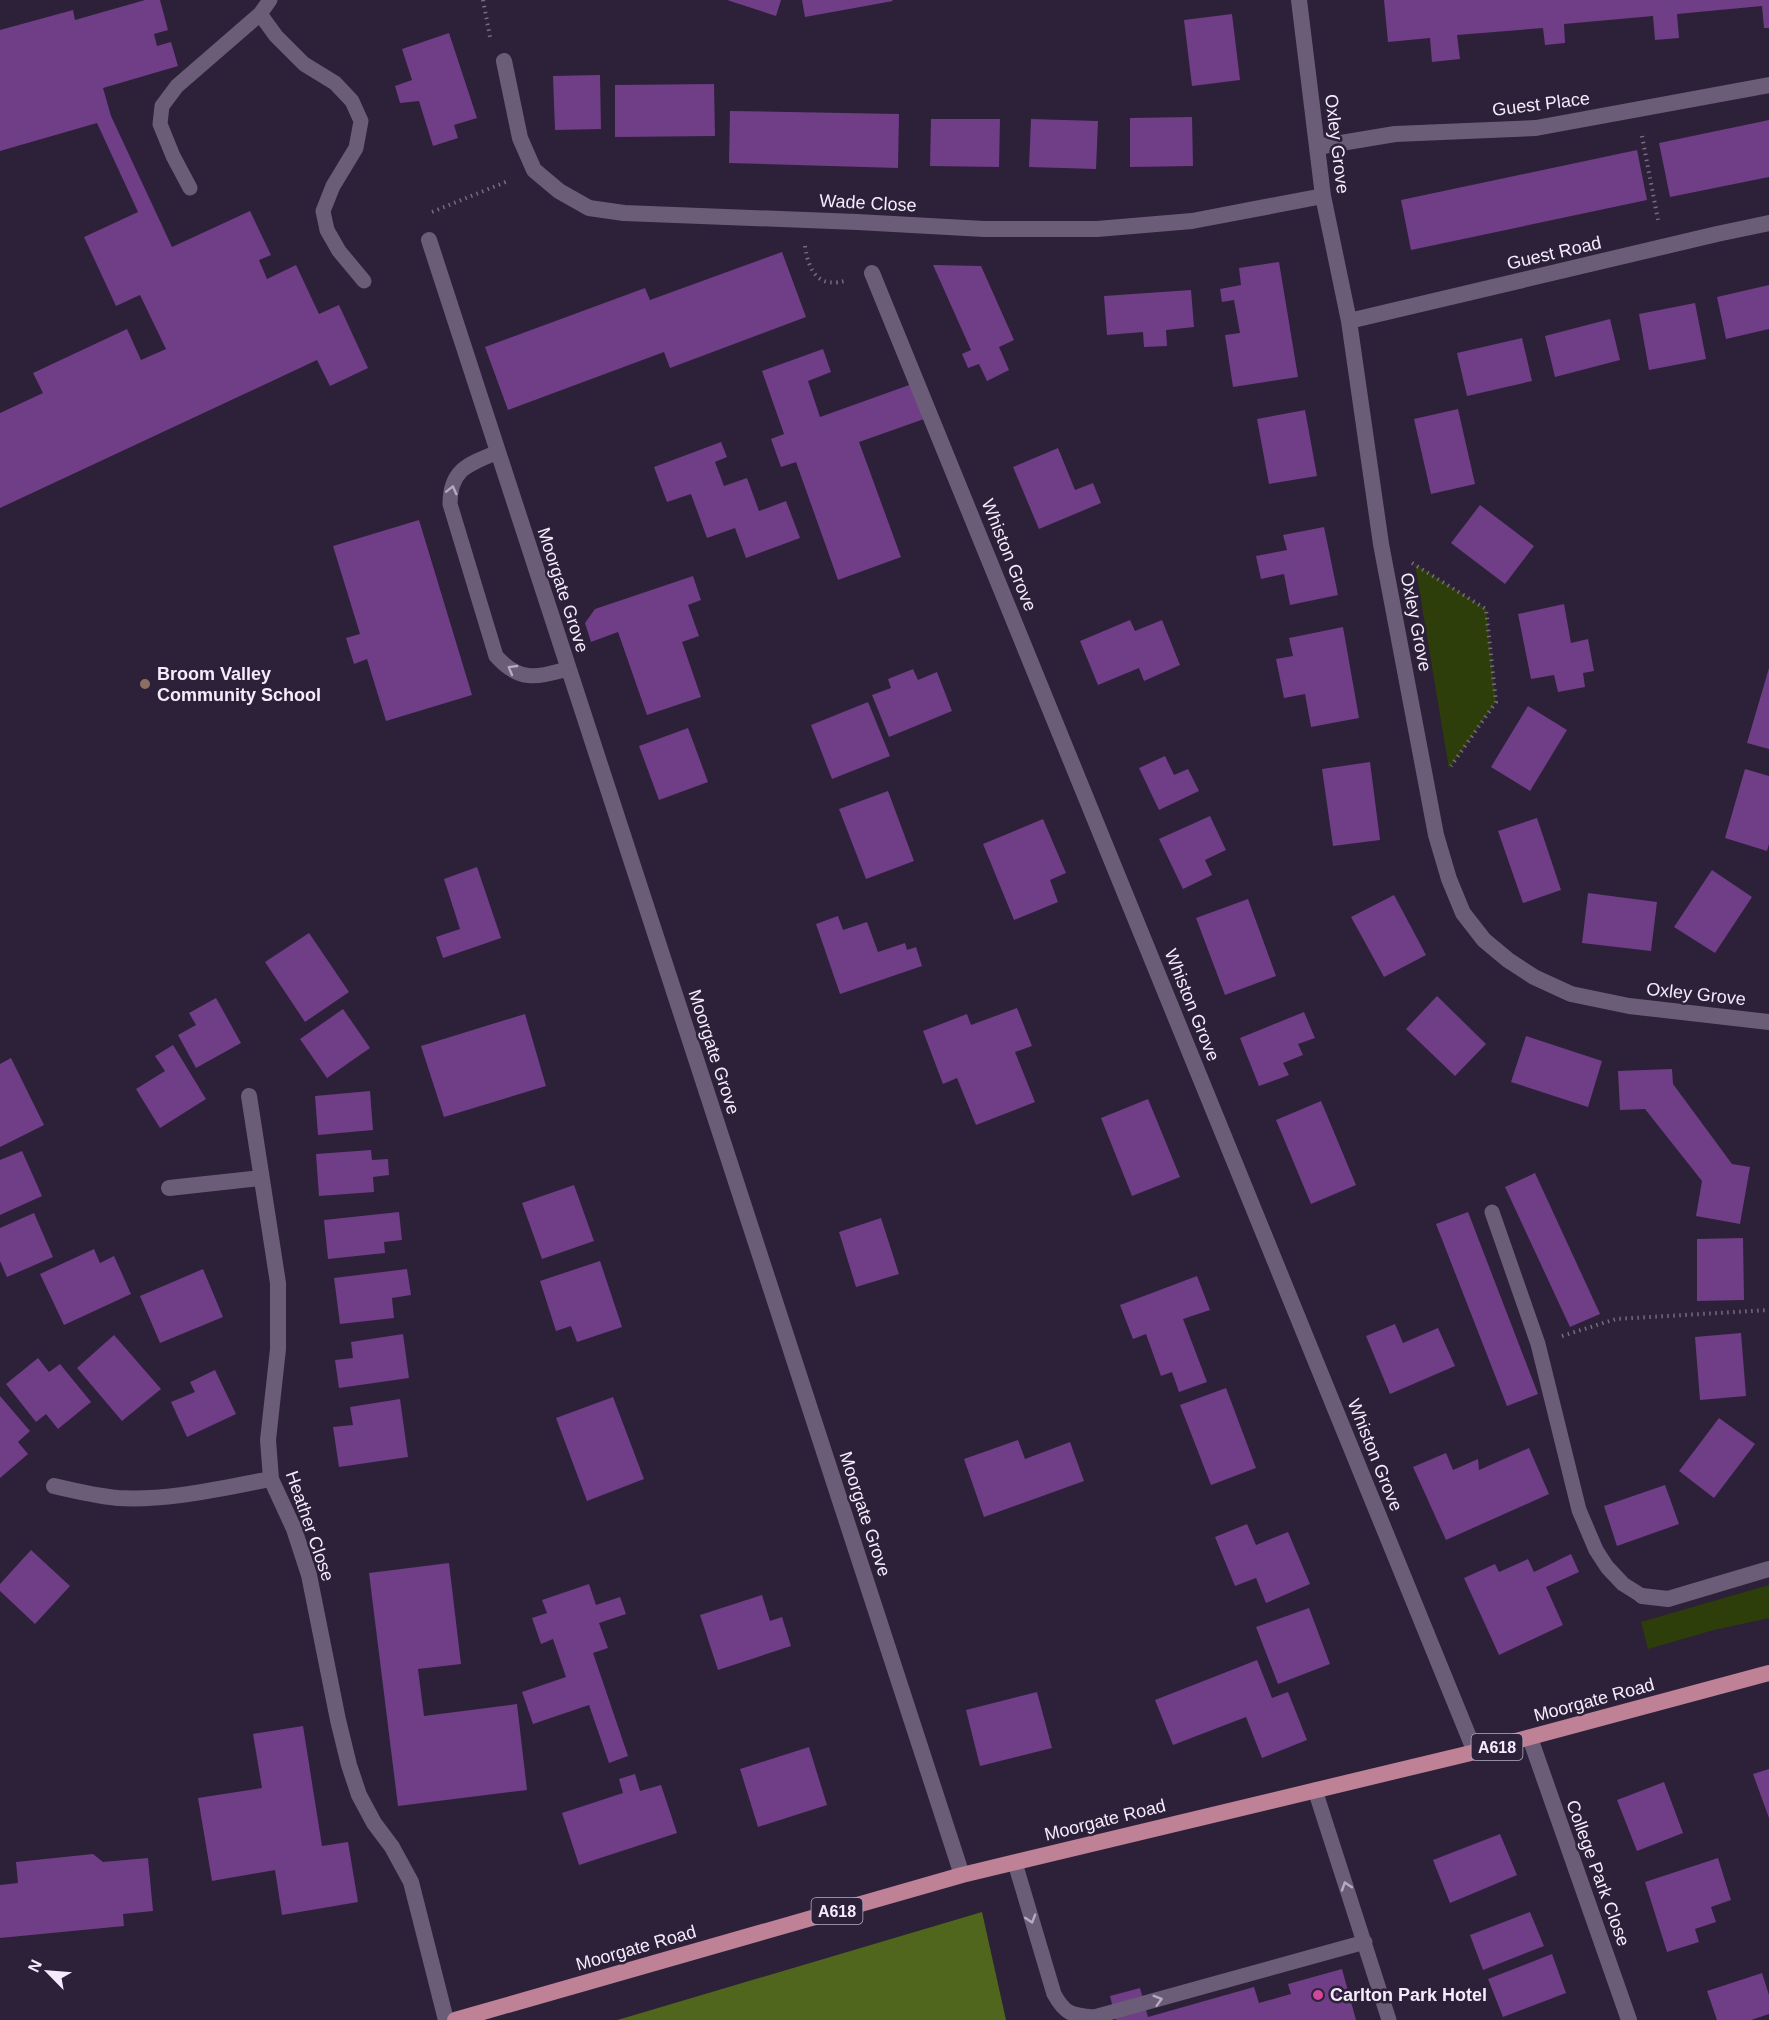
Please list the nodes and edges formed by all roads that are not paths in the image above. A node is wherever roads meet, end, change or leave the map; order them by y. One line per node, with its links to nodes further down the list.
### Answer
1 (270, 0): 3 (lane)
2 (1299, 0): 6 (street, Oxley Grove)
3 (260, 14): 7 (lane); 12 (lane)
4 (504, 61): 8 (street, Wade Close)
5 (1769, 86): 6 (street, Guest Place)
6 (1317, 147): 8 (street, Oxley Grove)
7 (190, 188)
8 (1323, 196): 13 (street, Oxley Grove)
9 (1769, 224): 13 (street, Guest Road)
10 (429, 240): 14 (street, Moorgate Grove)
11 (872, 273): 27 (street, Whiston Grove)
12 (364, 281)
13 (1349, 321): 16 (street, Oxley Grove)
14 (498, 452): 15 (street, Moorgate Grove); 15 (lane, one-way to 14)
15 (568, 669): 30 (street, Moorgate Grove)
16 (1769, 1022)
17 (249, 1096): 18 (street, Heather Close)
18 (261, 1178): 19 (street); 21 (street, Heather Close)
19 (169, 1188)
20 (1492, 1212): 24 (lane)
21 (270, 1479): 22 (street); 32 (street, Heather Close)
22 (54, 1486)
23 (1769, 1569): 24 (street)
24 (1642, 1596)
25 (1769, 1672): 26 (main road, Moorgate Road / A618)
26 (1530, 1738): 27 (main road, Moorgate Road / A618); 35 (street, College Park Close)
27 (1475, 1752): 28 (main road, Moorgate Road / A618)
28 (1315, 1790): 29 (main road, Moorgate Road / A618); 31 (lane, one-way to 28)
29 (1015, 1863): 30 (main road, Moorgate Road / A618); 31 (lane, one-way to 31)
30 (963, 1875): 33 (main road, Moorgate Road / A618)
31 (1365, 1942): 34 (lane)
32 (446, 2020)
33 (455, 2020)
34 (1389, 2020)
35 (1629, 2020)

